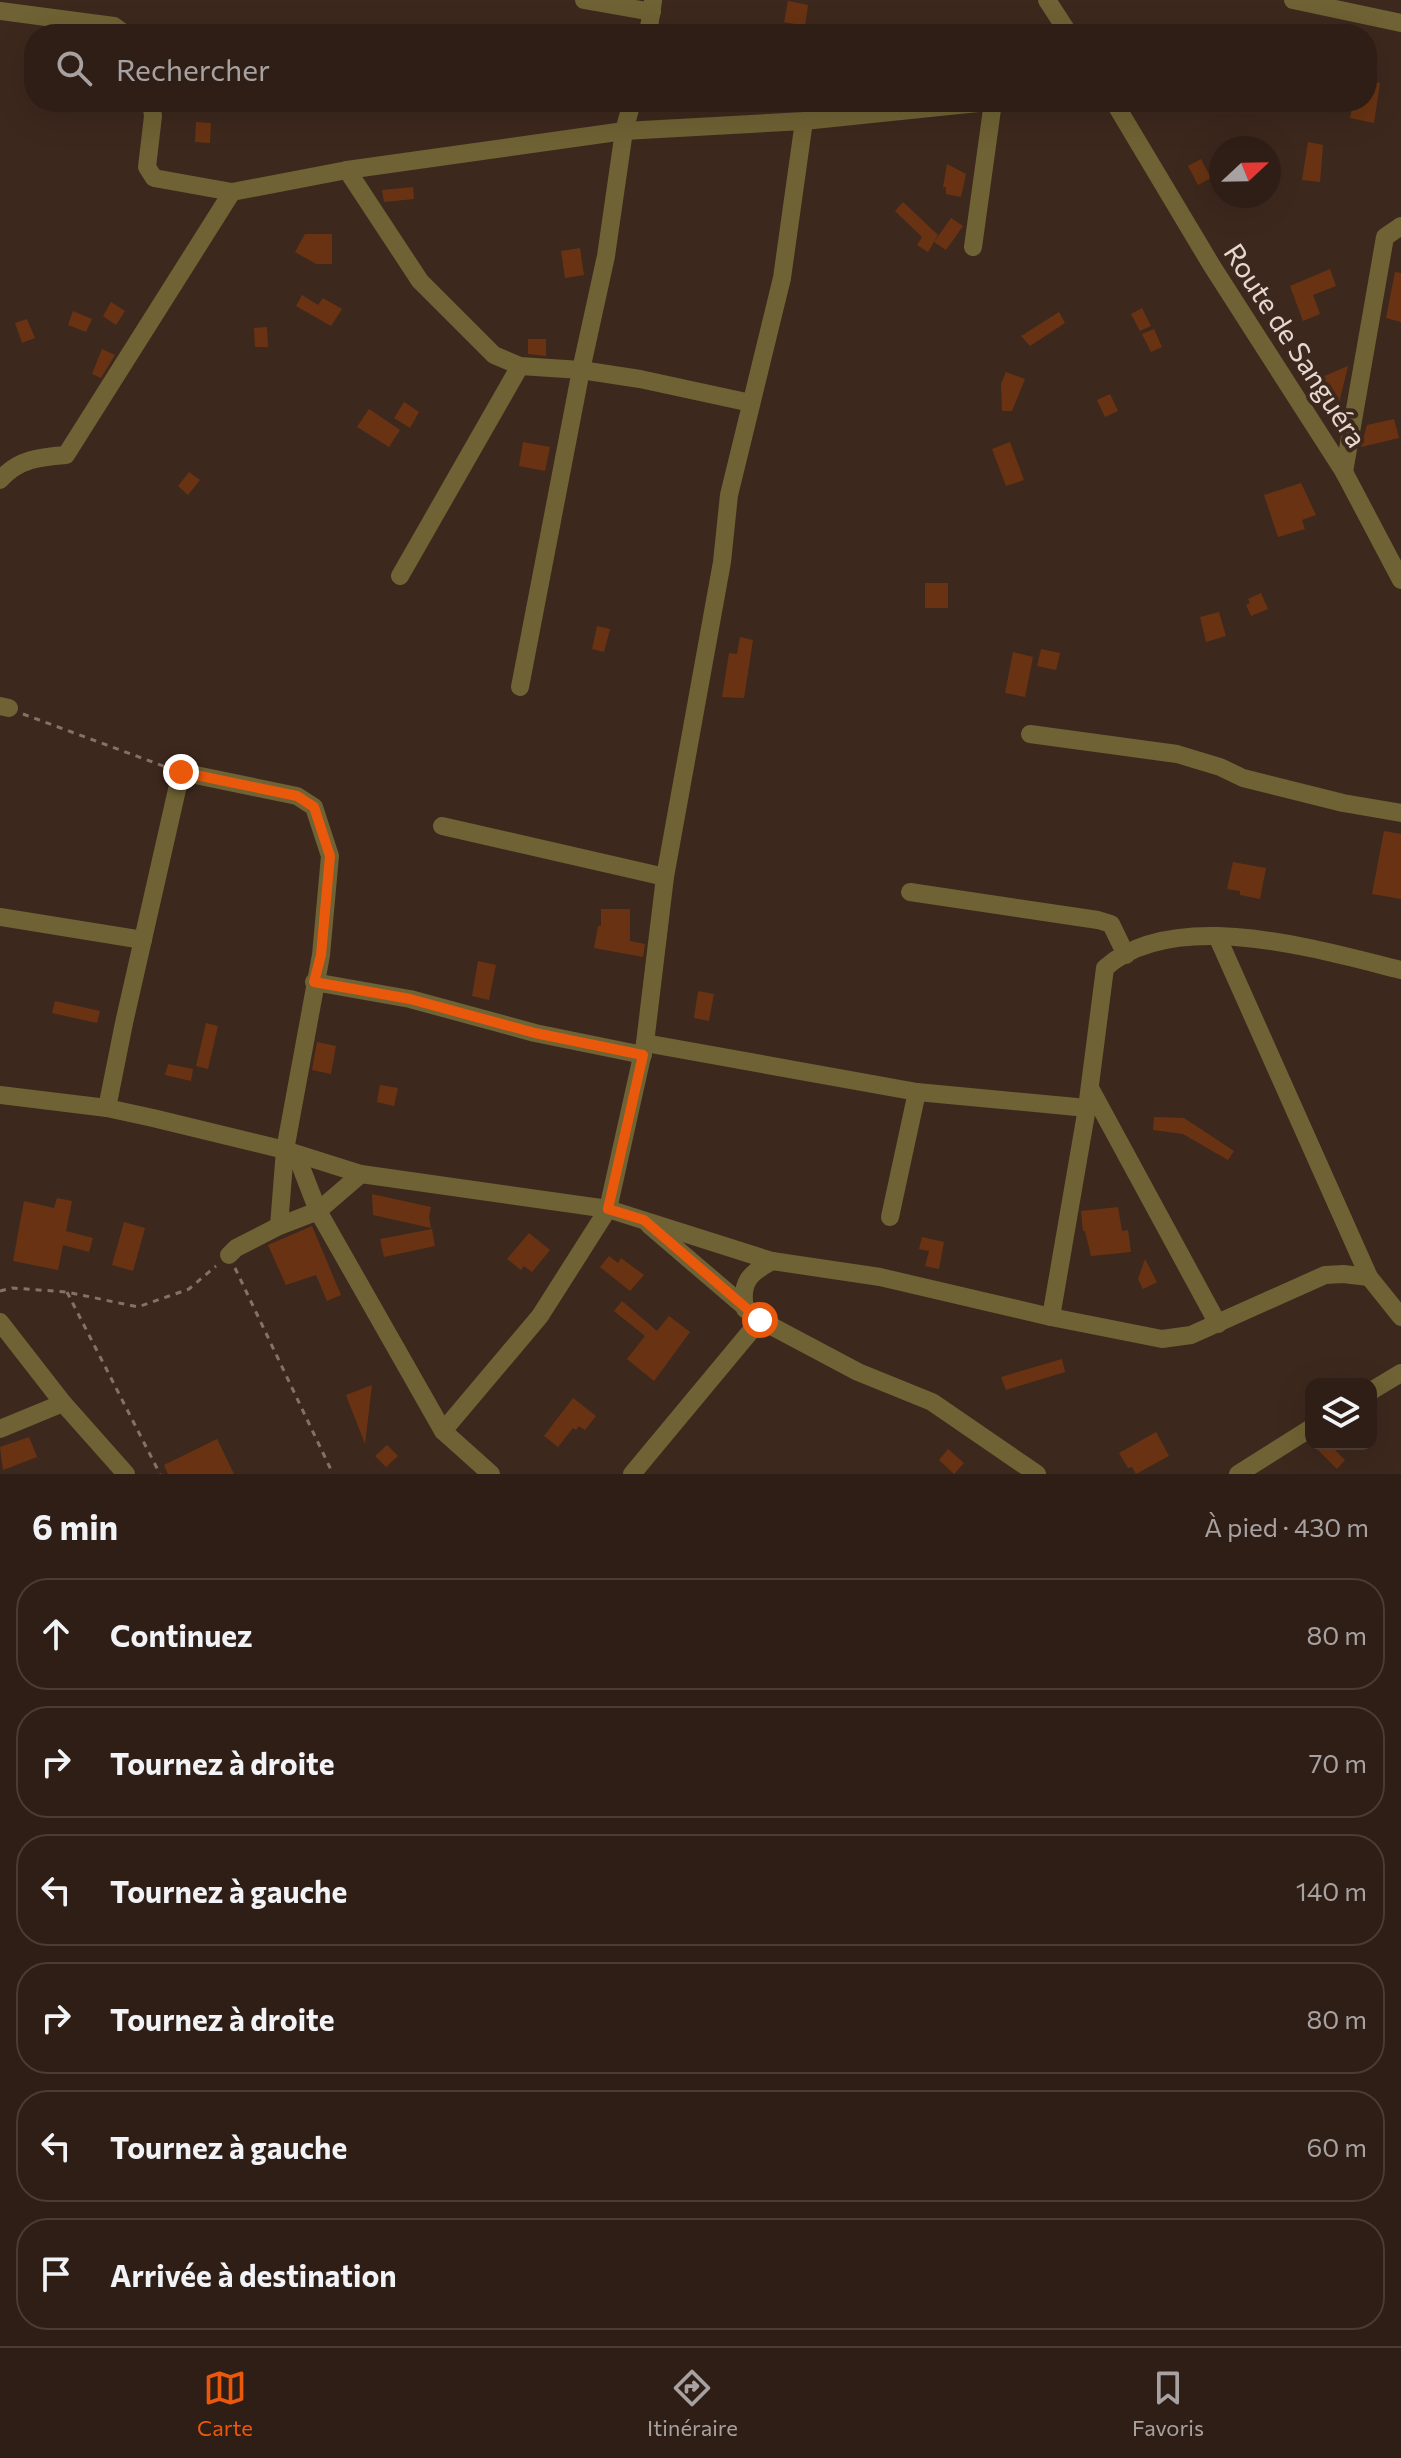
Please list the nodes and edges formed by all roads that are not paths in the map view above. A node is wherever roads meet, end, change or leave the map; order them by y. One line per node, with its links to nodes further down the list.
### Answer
1 (584, 0): 4 (street)
2 (1047, 0): 8 (street)
3 (1293, 0): 6 (street)
4 (653, 6)
5 (0, 11): 7 (street)
6 (1401, 23)
7 (99, 24)
8 (1063, 24)
9 (152, 112): 17 (street)
10 (629, 112): 15 (street)
11 (893, 112): 14 (street)
12 (990, 112): 19 (street)
13 (1120, 112): 23 (street, Route de Sanguéra)
14 (804, 121): 15 (street); 22 (street)
15 (624, 131): 16 (street); 21 (street)
16 (347, 170): 17 (street); 20 (street)
17 (232, 192): 24 (street)
18 (1401, 226): 23 (street)
19 (973, 247)
20 (520, 366): 21 (street); 26 (street)
21 (581, 370): 22 (street); 27 (street)
22 (751, 403): 31 (street)
23 (1344, 472): 25 (street, Route de Sanguéra)
24 (0, 480)
25 (1398, 569)
26 (400, 576)
27 (520, 687)
28 (1030, 734): 29 (street)
29 (1401, 813)
30 (442, 826): 31 (street)
31 (665, 877): 39 (street)
32 (910, 892): 36 (street)
33 (0, 917): 35 (street)
34 (1217, 936): 36 (street); 37 (street); 54 (street)
35 (143, 940): 38 (street); 43 (street)
36 (1126, 955): 40 (street)
37 (1401, 970)
38 (314, 982): 39 (street); 45 (street)
39 (644, 1049): 41 (street); 47 (street)
40 (1090, 1088): 44 (street); 59 (street)
41 (917, 1092): 44 (street); 49 (street)
42 (0, 1095): 43 (street)
43 (107, 1108): 45 (street)
44 (1087, 1108): 56 (street)
45 (290, 1152): 46 (street); 48 (street); 51 (street)
46 (361, 1174): 47 (street); 48 (street)
47 (608, 1209): 50 (street); 64 (street)
48 (318, 1211): 51 (street); 64 (street)
49 (890, 1217)
50 (644, 1220): 53 (street); 55 (street)
51 (279, 1226): 52 (street)
52 (229, 1255)
53 (772, 1261): 55 (street); 56 (street)
54 (1369, 1277): 57 (street); 59 (street)
55 (752, 1314): 68 (street); 69 (street)
56 (1051, 1317): 59 (street)
57 (1401, 1317)
58 (0, 1322): 62 (street)
59 (1218, 1324)
60 (1401, 1373): 61 (street)
61 (1377, 1387)
62 (63, 1403): 63 (street); 66 (street)
63 (0, 1429)
64 (443, 1431): 67 (street)
65 (1305, 1432): 70 (street)
66 (126, 1474)
67 (491, 1474)
68 (632, 1474)
69 (1037, 1474)
70 (1238, 1474)

